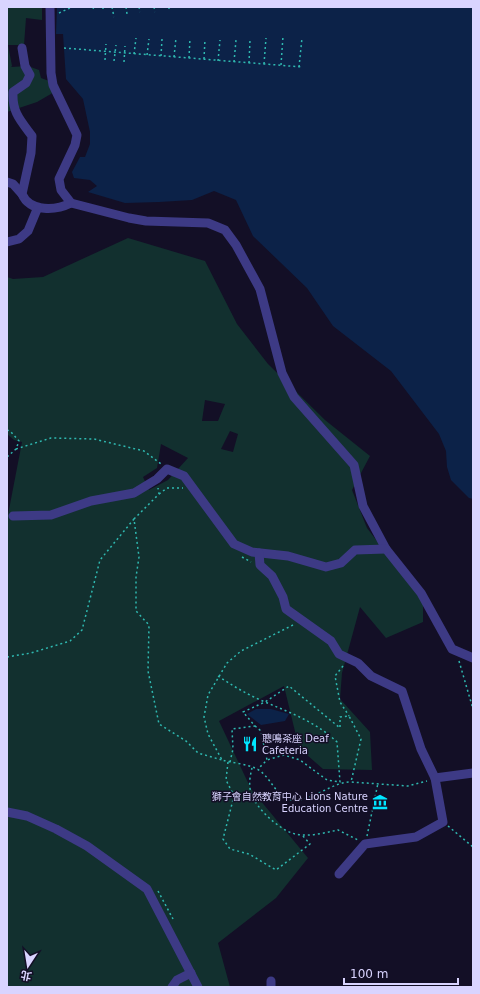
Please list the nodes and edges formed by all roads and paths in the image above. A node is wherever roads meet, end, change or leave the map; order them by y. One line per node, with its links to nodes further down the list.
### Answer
1 (50, 7): 54 (street)
2 (72, 7): 15 (path)
3 (94, 7): 12 (path)
4 (103, 7): 10 (path)
5 (112, 7): 17 (path)
6 (126, 7): 16 (path)
7 (139, 7): 13 (path)
8 (154, 7): 14 (path)
9 (169, 7): 11 (path)
10 (103, 10)
11 (170, 10)
12 (94, 11)
13 (140, 12)
14 (155, 12)
15 (57, 14)
16 (127, 14)
17 (114, 17)
18 (283, 36): 51 (path)
19 (136, 38): 38 (path)
20 (176, 38): 41 (path)
21 (190, 38): 42 (path)
22 (266, 38): 50 (path)
23 (302, 38): 51 (path)
24 (148, 39): 39 (path)
25 (162, 39): 40 (path)
26 (205, 39): 43 (path)
27 (220, 40): 45 (path)
28 (236, 40): 48 (path)
29 (250, 40): 49 (path)
30 (106, 44): 35 (path)
31 (116, 45): 36 (path)
32 (125, 46): 37 (path)
33 (22, 48): 53 (street)
34 (64, 48): 35 (path)
35 (106, 51): 36 (path); 44 (path)
36 (115, 52): 37 (path); 46 (path)
37 (124, 53): 38 (path); 47 (path)
38 (134, 54): 39 (path)
39 (147, 55): 40 (path)
40 (161, 56): 41 (path)
41 (174, 57): 42 (path)
42 (189, 58): 43 (path)
43 (204, 59): 45 (path)
44 (105, 60)
45 (218, 60): 48 (path)
46 (114, 61)
47 (124, 62)
48 (234, 62): 49 (path)
49 (249, 63): 50 (path)
50 (264, 64): 51 (path)
51 (281, 66)
52 (7, 182): 53 (street)
53 (22, 194): 55 (street)
54 (71, 203): 55 (street); 64 (street)
55 (38, 207): 56 (street)
56 (7, 242)
57 (7, 430): 58 (path)
58 (16, 449): 59 (path); 60 (path)
59 (7, 457)
60 (167, 469): 61 (street); 65 (street)
61 (157, 479): 62 (street); 63 (path)
62 (13, 516)
63 (134, 519): 68 (path); 76 (path)
64 (386, 549): 65 (street); 67 (street)
65 (259, 553): 66 (street)
66 (302, 621): 70 (street); 71 (path)
67 (460, 652): 69 (street); 73 (path)
68 (7, 657)
69 (473, 658)
70 (349, 659): 74 (path); 82 (street)
71 (218, 676): 72 (path); 76 (path)
72 (265, 702): 74 (path); 75 (path); 83 (path)
73 (473, 709)
74 (349, 716): 84 (path)
75 (255, 726): 77 (path); 78 (path)
76 (222, 760): 78 (path)
77 (267, 760): 80 (path); 83 (path)
78 (229, 762): 79 (path); 88 (path)
79 (252, 768): 80 (path); 88 (path)
80 (258, 769): 83 (path)
81 (473, 773): 82 (street)
82 (435, 778): 85 (path); 87 (street)
83 (340, 782): 84 (path)
84 (351, 782): 85 (path)
85 (378, 783): 89 (path)
86 (7, 812): 92 (street)
87 (443, 822): 89 (street); 90 (path)
88 (302, 835): 89 (path)
89 (365, 844): 91 (street)
90 (473, 847)
91 (339, 874)
92 (191, 973): 93 (street); 94 (street)
93 (172, 987)
94 (198, 987)

